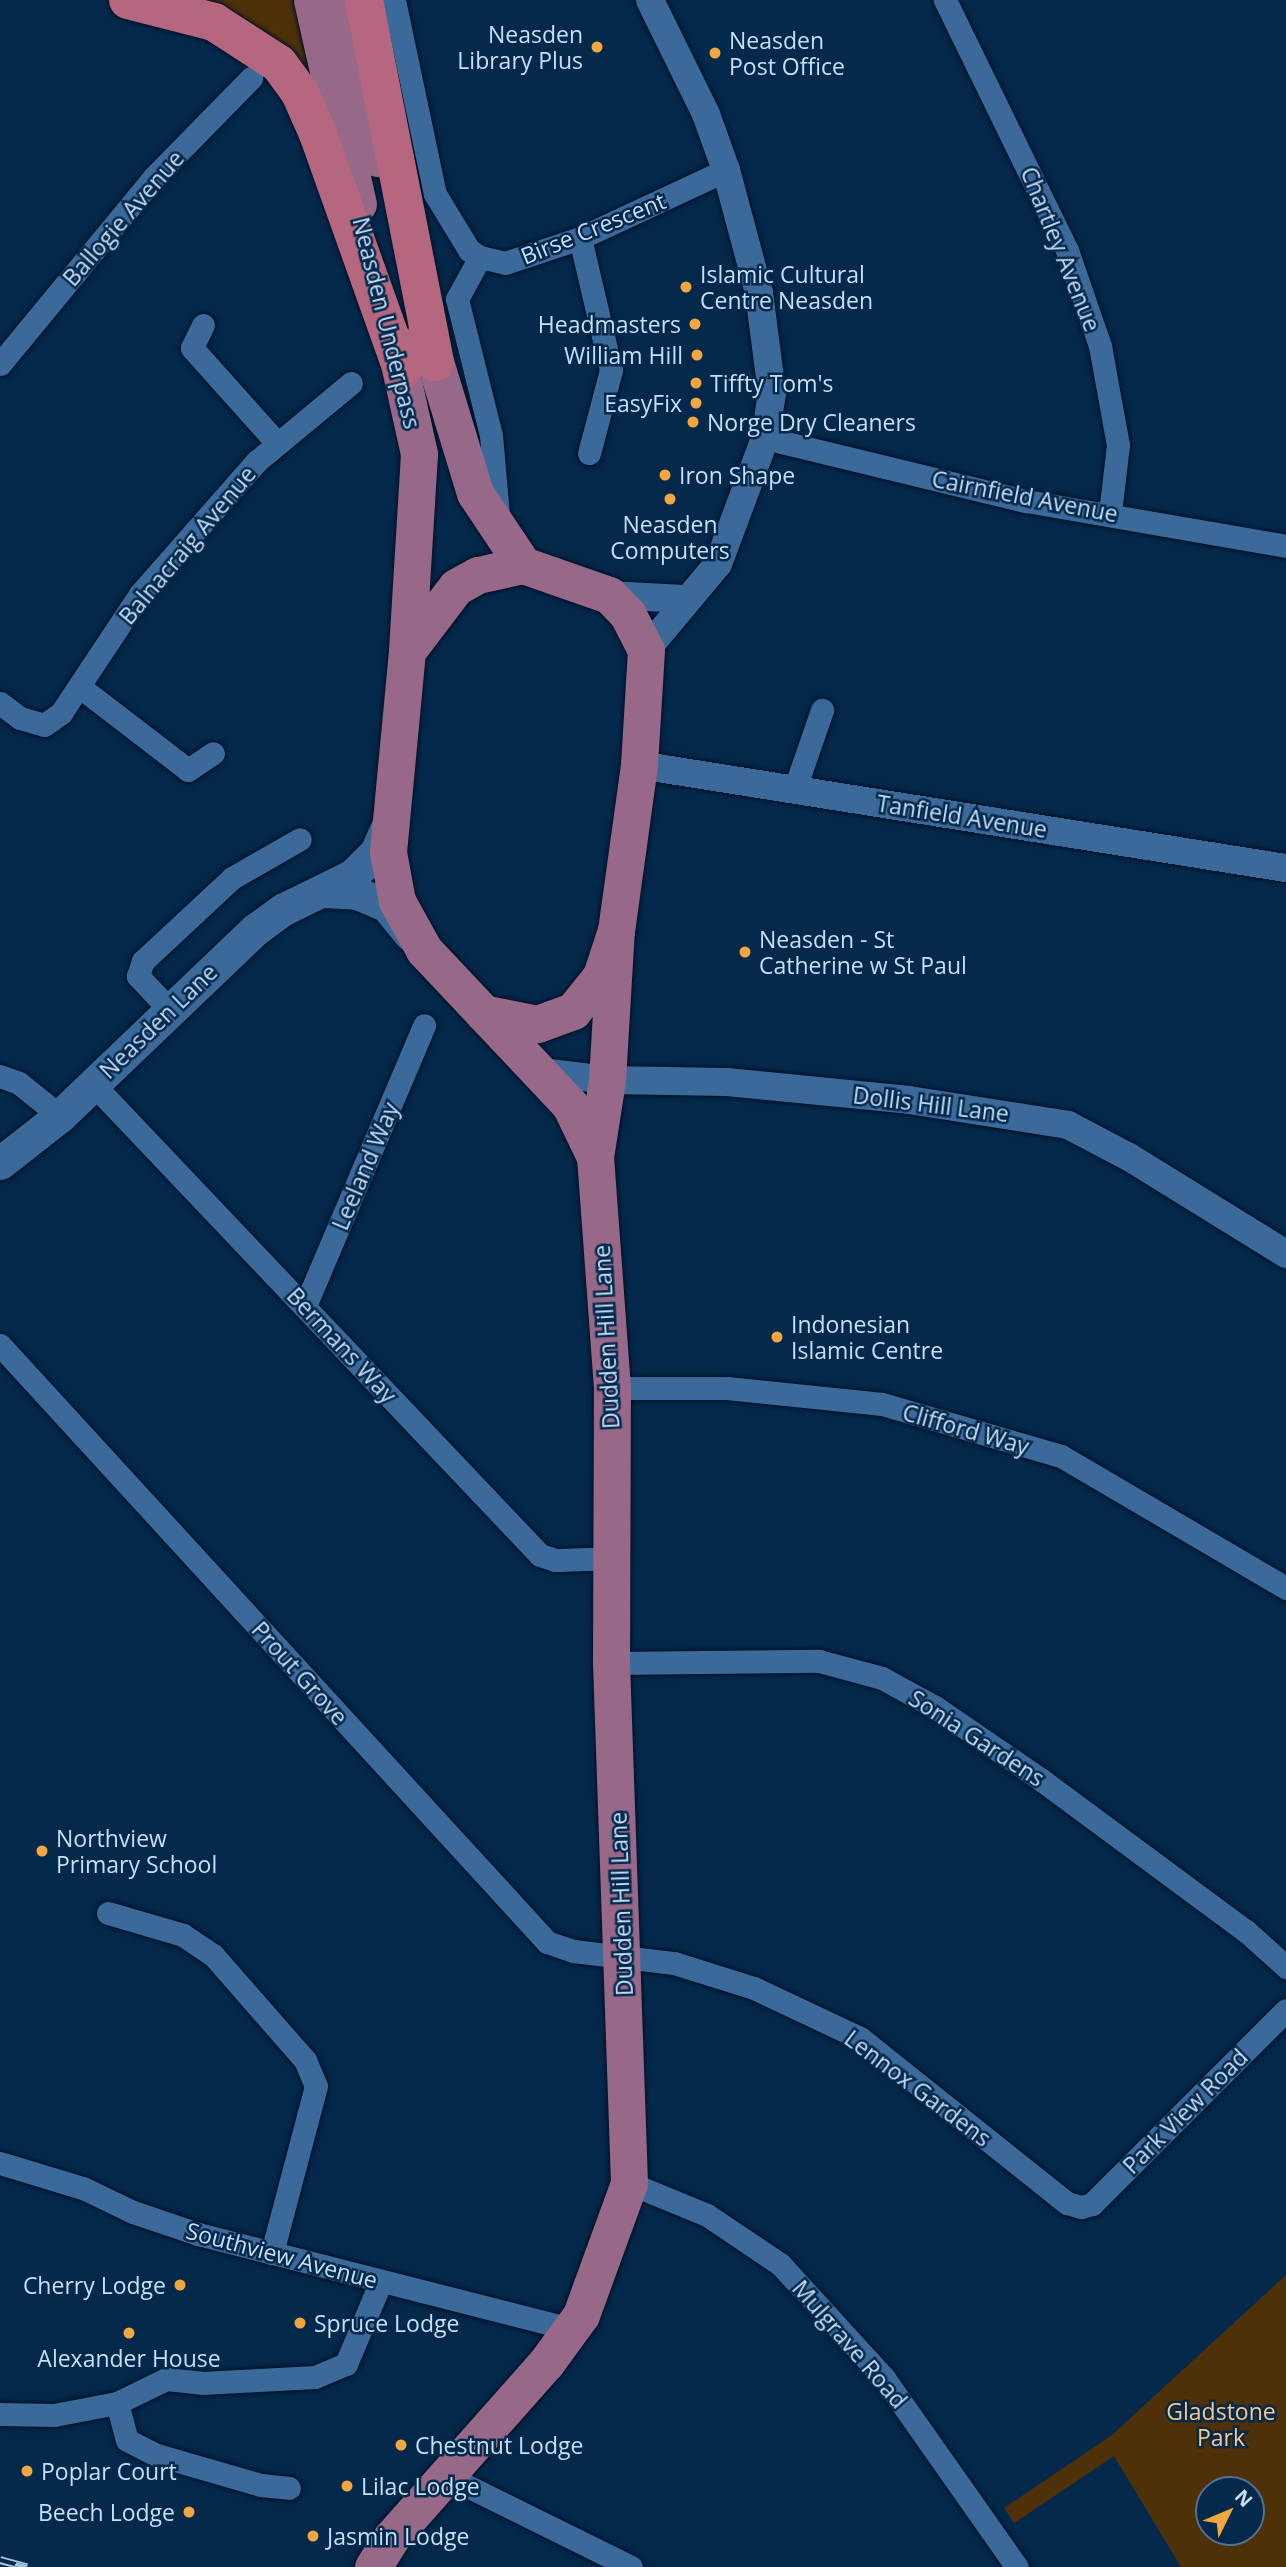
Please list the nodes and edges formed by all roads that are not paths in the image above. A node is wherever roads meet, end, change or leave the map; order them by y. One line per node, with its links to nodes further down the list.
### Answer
1 (128, 0): 14 (highway)
2 (312, 0): 14 (main road, Neasden Underpass)
3 (342, 0): 14 (main road, Neasden Underpass)
4 (364, 0): 14 (highway)
5 (394, 0): 11 (street)
6 (650, 0): 9 (street)
7 (945, 0): 19 (street, Chartley Avenue)
8 (251, 78): 13 (street, Ballogie Avenue)
9 (726, 170): 10 (street, Birse Crescent); 16 (street)
10 (580, 237): 11 (street, Birse Crescent); 18 (street)
11 (480, 257): 20 (street)
12 (203, 325): 17 (street)
13 (0, 364)
14 (418, 366): 20 (main road, Neasden Underpass); 26 (main road, Neasden Underpass)
15 (351, 383): 17 (street, Balnacraig Avenue)
16 (765, 438): 19 (street, Cairnfield Avenue); 24 (street)
17 (276, 442): 27 (street, Balnacraig Avenue)
18 (589, 453)
19 (1110, 513): 21 (street, Cairnfield Avenue)
20 (499, 529): 22 (main road, Neasden Underpass)
21 (1286, 546)
22 (523, 565): 23 (main road); 26 (main road)
23 (609, 595): 24 (street); 25 (main road)
24 (684, 599): 25 (street)
25 (646, 650): 31 (main road)
26 (407, 651): 33 (main road, Neasden Underpass)
27 (80, 687): 28 (street, Balnacraig Avenue); 30 (street)
28 (0, 702)
29 (822, 710): 32 (street)
30 (212, 752)
31 (639, 765): 32 (street, Tanfield Avenue); 37 (main road)
32 (794, 791): 35 (street, Tanfield Avenue)
33 (390, 821): 36 (main road, Neasden Lane); 38 (main road, Dudden Hill Lane)
34 (300, 839): 39 (street)
35 (1286, 868)
36 (323, 891): 38 (main road, Neasden Lane); 39 (main road, Neasden Lane)
37 (616, 930): 40 (main road); 44 (main road, Dudden Hill Lane)
38 (424, 950): 40 (main road, Dudden Hill Lane)
39 (170, 1010): 45 (main road, Neasden Lane)
40 (483, 1013): 42 (main road, Dudden Hill Lane)
41 (424, 1025): 50 (street, Leeland Way)
42 (541, 1072): 44 (street, Dollis Hill Lane); 47 (main road, Dudden Hill Lane)
43 (0, 1076): 46 (street)
44 (607, 1080): 47 (main road, Dudden Hill Lane); 49 (street, Dollis Hill Lane)
45 (93, 1084): 46 (main road, Neasden Lane); 50 (street, Bermans Way)
46 (60, 1116): 48 (main road, Neasden Lane)
47 (595, 1157): 52 (main road, Dudden Hill Lane)
48 (0, 1163)
49 (1286, 1254)
50 (305, 1306): 53 (street, Bermans Way)
51 (0, 1345): 57 (street, Prout Grove)
52 (612, 1388): 53 (main road, Dudden Hill Lane); 54 (street, Clifford Way)
53 (611, 1558): 55 (main road, Dudden Hill Lane)
54 (1286, 1588)
55 (611, 1663): 57 (main road, Dudden Hill Lane); 58 (street, Sonia Gardens)
56 (108, 1913): 63 (street)
57 (624, 1955): 61 (main road, Dudden Hill Lane); 62 (street, Lennox Gardens)
58 (1286, 1967)
59 (1286, 2010): 62 (street, Park View Road)
60 (0, 2163): 63 (street, Southview Avenue)
61 (629, 2183): 65 (main road, Dudden Hill Lane); 72 (street, Mulgrave Road)
62 (1081, 2207)
63 (272, 2253): 64 (street, Southview Avenue)
64 (382, 2281): 65 (street, Southview Avenue); 66 (street)
65 (570, 2329): 68 (main road, Dudden Hill Lane)
66 (117, 2403): 67 (street); 69 (street)
67 (0, 2414)
68 (447, 2476): 70 (main road, Dudden Hill Lane); 71 (street)
69 (289, 2488)
70 (373, 2567)
71 (631, 2567)
72 (1017, 2567)

